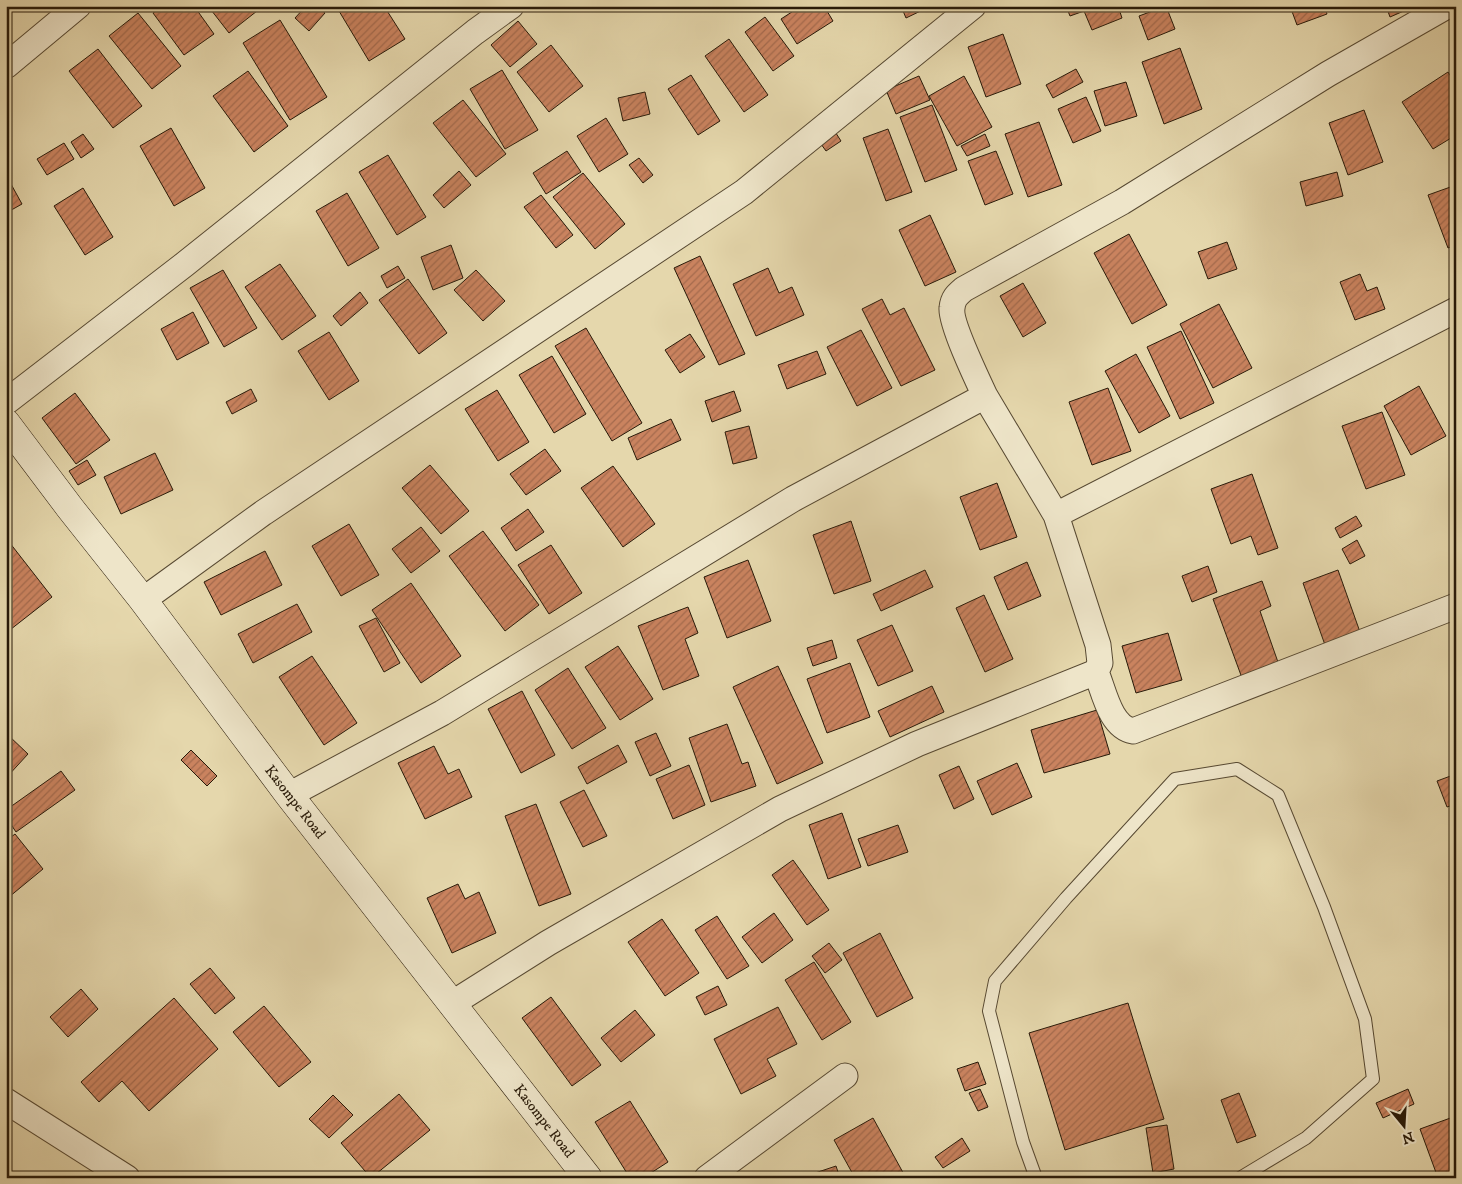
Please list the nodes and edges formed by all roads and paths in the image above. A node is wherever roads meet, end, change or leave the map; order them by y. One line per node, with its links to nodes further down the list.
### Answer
1 (78, 6): 5 (street)
2 (511, 6): 8 (street)
3 (973, 6): 11 (street)
4 (1447, 6): 7 (street)
5 (6, 66)
6 (1456, 310): 10 (street)
7 (984, 396): 10 (street); 14 (street)
8 (6, 402)
9 (6, 423): 11 (street, Kasompe Road)
10 (1056, 515): 13 (street)
11 (143, 600): 14 (street, Kasompe Road)
12 (1456, 606): 13 (street)
13 (1096, 672): 15 (street)
14 (289, 795): 15 (street, Kasompe Road)
15 (453, 1003): 19 (street, Kasompe Road)
16 (845, 1076): 20 (street)
17 (6, 1100): 18 (street)
18 (127, 1178)
19 (588, 1178)
20 (707, 1178)
21 (1036, 1178): 22 (lane)
22 (1240, 1178)

